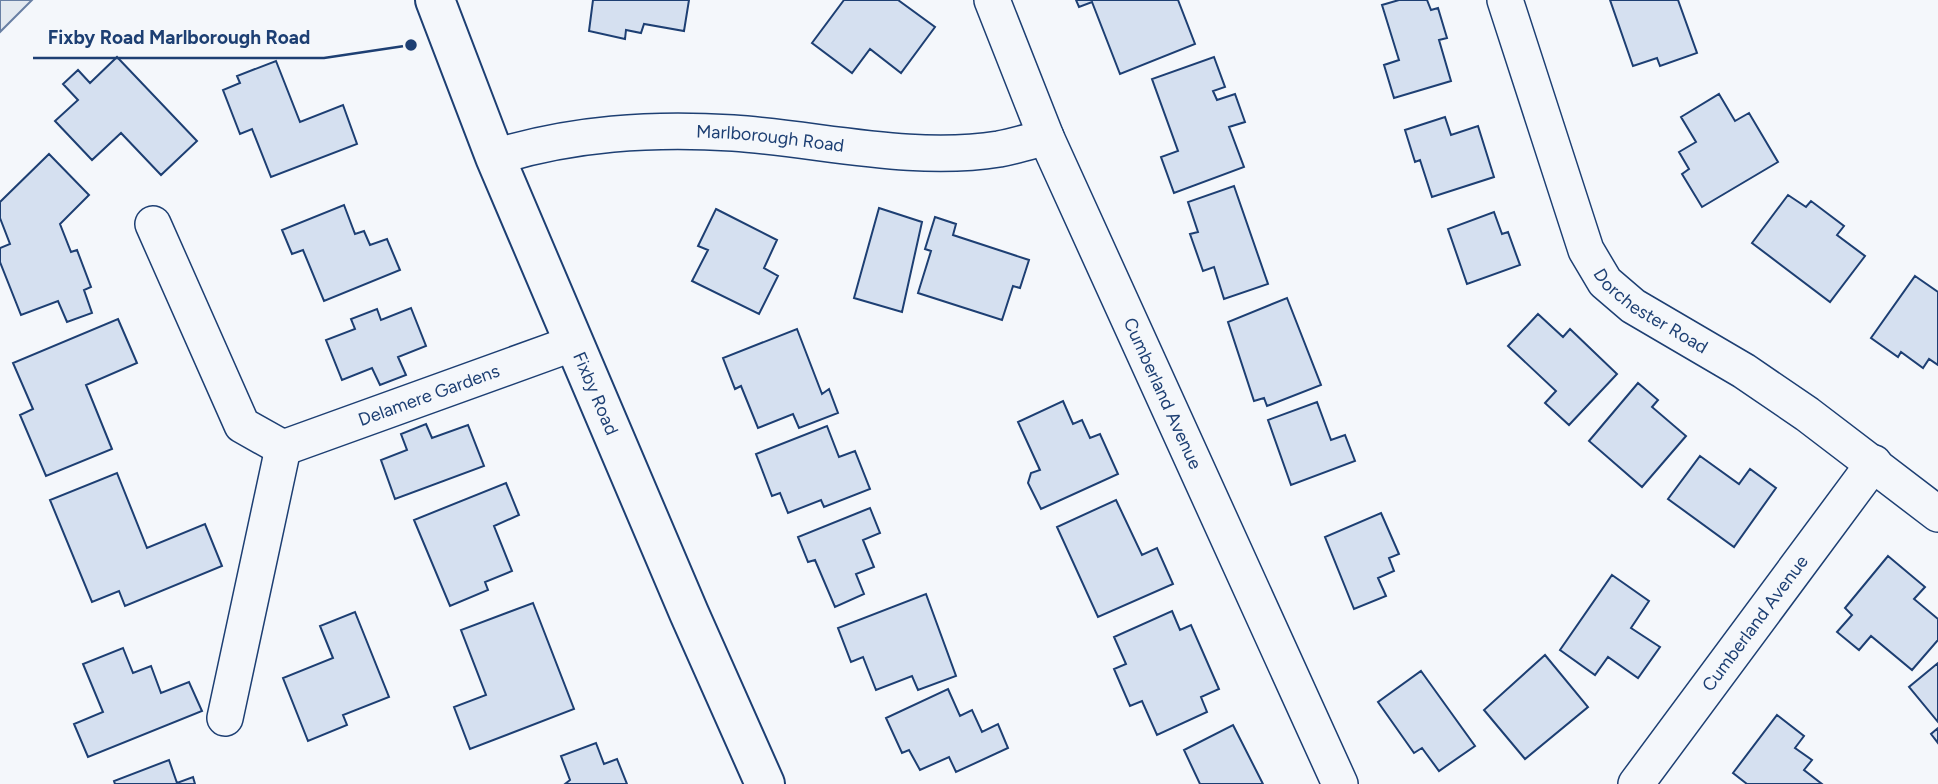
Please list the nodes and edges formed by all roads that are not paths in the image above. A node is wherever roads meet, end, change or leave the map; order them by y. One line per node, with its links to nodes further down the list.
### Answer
1 (435, 0): 5 (main road, Fixby Road)
2 (992, 0): 4 (street, Cumberland Avenue)
3 (1506, 0): 9 (street, Dorchester Road)
4 (1046, 137): 5 (street, Marlborough Road); 13 (street, Cumberland Avenue)
5 (495, 158): 7 (main road, Fixby Road)
6 (153, 223): 8 (street)
7 (574, 343): 8 (street, Delamere Gardens); 12 (main road, Fixby Road)
8 (283, 448): 11 (street)
9 (1874, 463): 10 (street, Dorchester Road); 14 (street, Cumberland Avenue)
10 (1938, 514)
11 (225, 718)
12 (765, 784)
13 (1339, 784)
14 (1636, 784)

